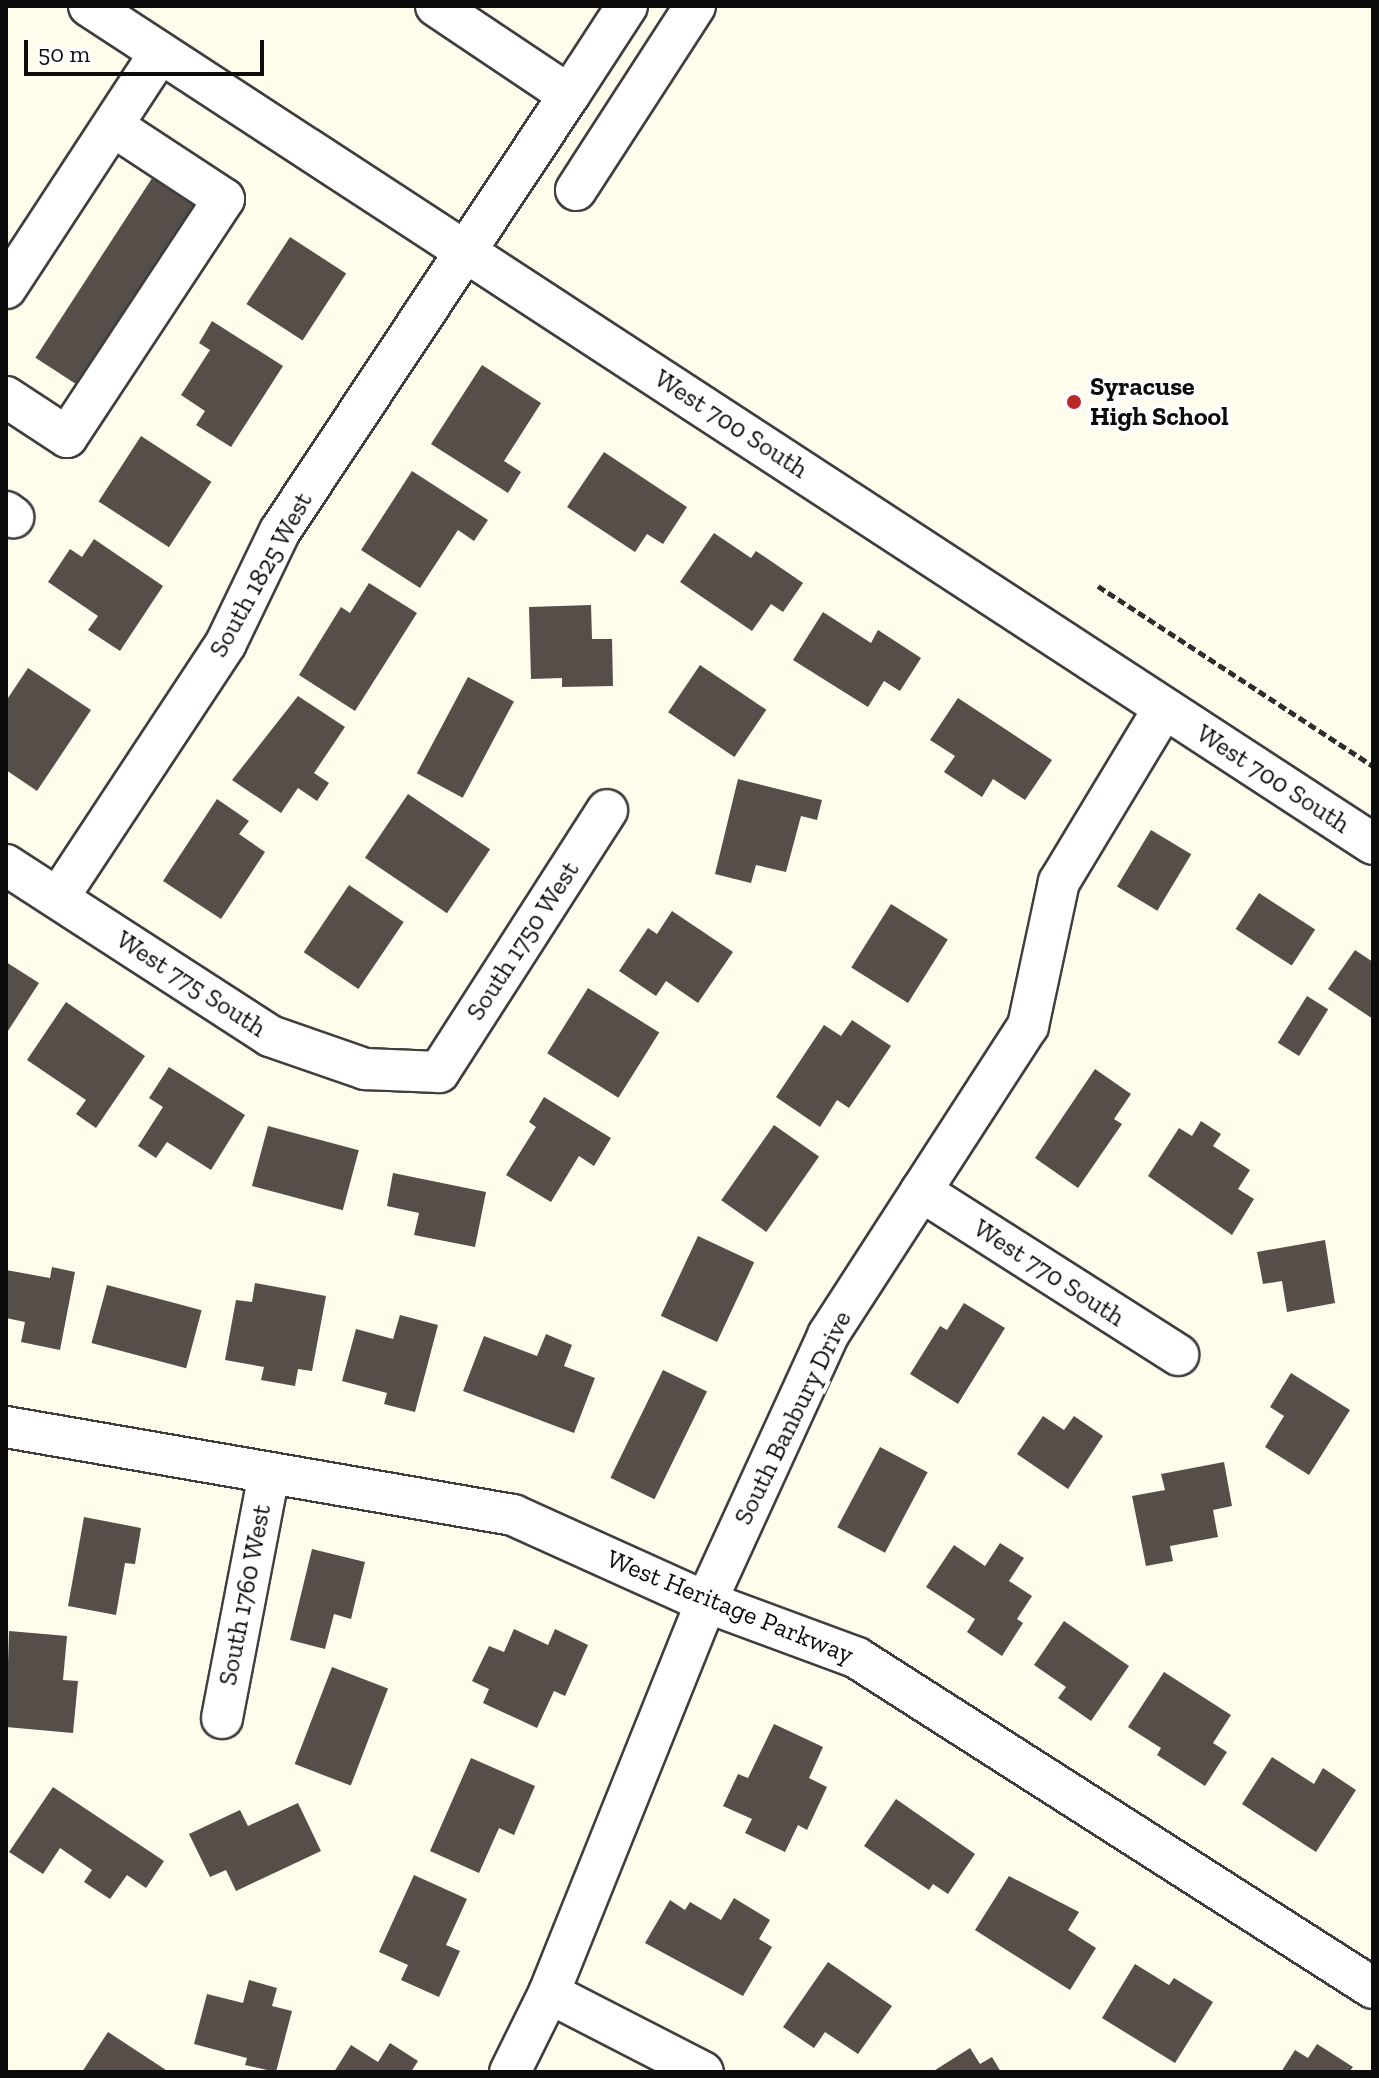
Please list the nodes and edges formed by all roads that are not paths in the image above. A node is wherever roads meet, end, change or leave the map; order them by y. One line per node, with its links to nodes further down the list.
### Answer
1 (89, 6): 5 (street, West 700 South)
2 (436, 6): 6 (street)
3 (627, 6): 6 (street, South 1825 West)
4 (695, 6): 7 (street)
5 (160, 53): 8 (street); 10 (street, West 700 South)
6 (575, 85): 7 (street); 10 (street, South 1825 West)
7 (629, 107): 9 (street)
8 (113, 126): 11 (street); 12 (street)
9 (576, 190)
10 (465, 252): 13 (street, West 700 South); 17 (street, South 1825 West)
11 (6, 288)
12 (6, 397)
13 (1164, 708): 15 (street, West 700 South); 19 (street, South Banbury Drive)
14 (607, 810): 18 (street, South 1750 West)
15 (1373, 844)
16 (6, 865): 17 (street, West 775 South)
17 (58, 898): 18 (street, West 775 South)
18 (439, 1072)
19 (921, 1191): 20 (street, West 770 South); 23 (street, South Banbury Drive)
20 (1178, 1355)
21 (6, 1427): 22 (street, West Heritage Parkway)
22 (269, 1473): 23 (street, West Heritage Parkway); 24 (street, South 1760 West)
23 (706, 1602): 25 (street, West Heritage Parkway); 26 (street, South Banbury Drive)
24 (222, 1718)
25 (1373, 1988)
26 (549, 1993): 27 (street, South Banbury Drive); 28 (street)
27 (510, 2072)
28 (703, 2072)

